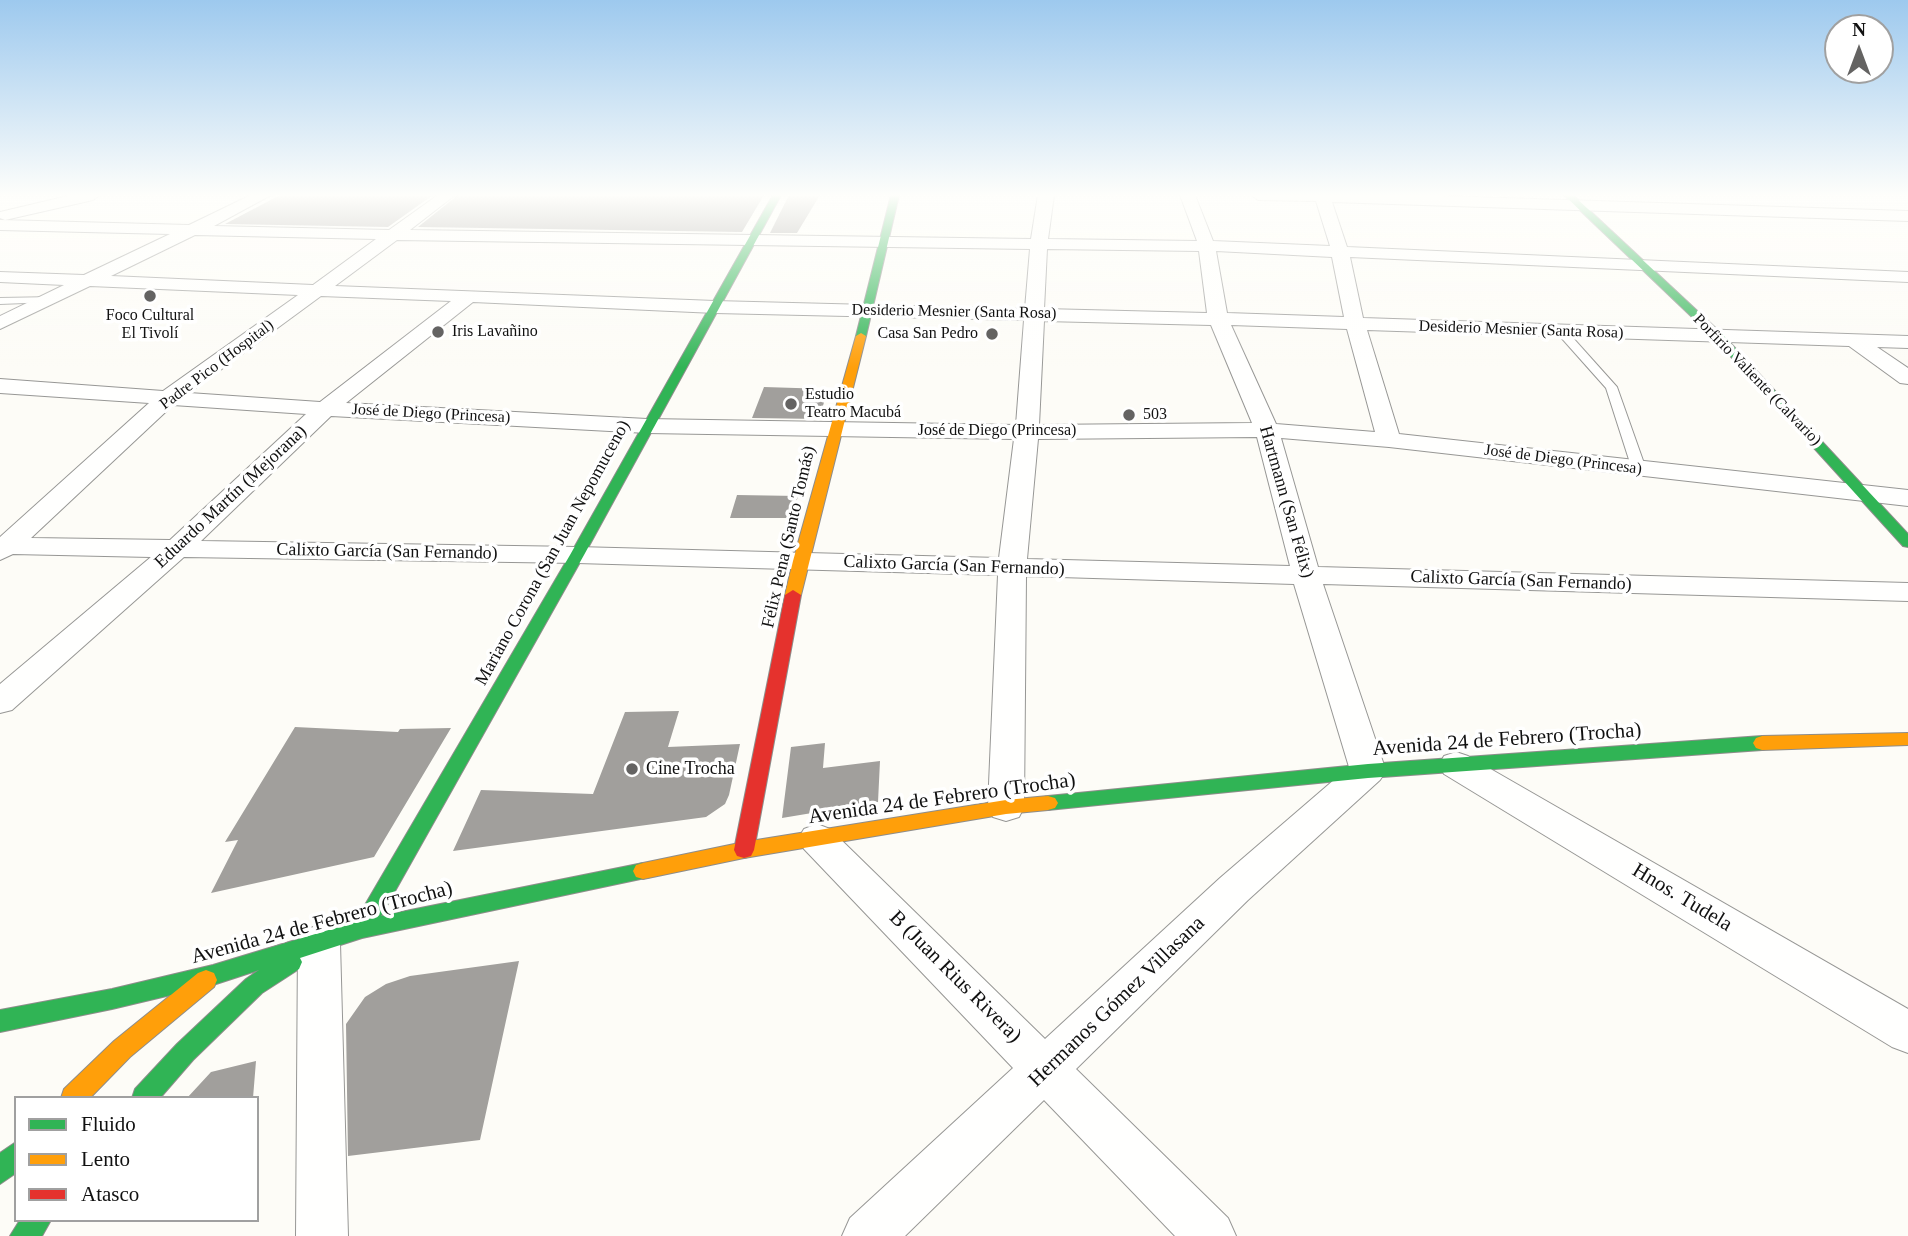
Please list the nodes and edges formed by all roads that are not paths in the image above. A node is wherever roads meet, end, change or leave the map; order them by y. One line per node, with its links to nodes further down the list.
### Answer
1 (1340, 252): 23 (street)
2 (148, 253): 13 (street)
3 (371, 253): 14 (street, Padre Pico (Hospital))
4 (746, 253): 18 (street, Mariano Corona (San Juan Nepomuceno))
5 (881, 253): 19 (street, Félix Pena (Santo Tomás))
6 (1038, 253): 20 (street)
7 (1208, 253): 21 (street, Hartmann (San Félix))
8 (1355, 253): 10 (street)
9 (1628, 253): 10 (street, Porfirio Valiente (Calvario))
10 (1642, 266): 12 (street); 25 (street, Porfirio Valiente (Calvario))
11 (0, 277): 13 (street, Desiderio Mesnier (Santa Rosa))
12 (1908, 277)
13 (88, 281): 14 (street, Desiderio Mesnier (Santa Rosa)); 15 (street)
14 (315, 292): 16 (street, Desiderio Mesnier (Santa Rosa)); 30 (street, Padre Pico (Hospital))
15 (50, 299): 17 (lane); 22 (street)
16 (466, 299): 18 (street, Desiderio Mesnier (Santa Rosa)); 31 (street, Eduardo Martín (Mejorana))
17 (0, 301)
18 (715, 307): 19 (street, Desiderio Mesnier (Santa Rosa)); 32 (street, Mariano Corona (San Juan Nepomuceno))
19 (868, 310): 20 (street, Desiderio Mesnier (Santa Rosa)); 33 (street, Félix Pena (Santo Tomás))
20 (1035, 314): 21 (street, Desiderio Mesnier (Santa Rosa)); 35 (street)
21 (1218, 319): 23 (street, Desiderio Mesnier (Santa Rosa)); 34 (street, Hartmann (San Félix))
22 (0, 323)
23 (1355, 324): 24 (street, Desiderio Mesnier (Santa Rosa)); 36 (street)
24 (1561, 331): 25 (street, Desiderio Mesnier (Santa Rosa)); 37 (lane)
25 (1718, 336): 26 (street, Desiderio Mesnier (Santa Rosa)); 38 (street, Porfirio Valiente (Calvario))
26 (1852, 340): 27 (street, Desiderio Mesnier (Santa Rosa)); 28 (street)
27 (1908, 342)
28 (1908, 378)
29 (0, 386): 30 (street, José de Diego (Princesa))
30 (168, 398): 31 (street, José de Diego (Princesa)); 41 (street, Padre Pico (Hospital))
31 (325, 409): 32 (street, José de Diego (Princesa)); 42 (street, Eduardo Martín (Mejorana))
32 (647, 426): 33 (street, José de Diego (Princesa)); 43 (street, Mariano Corona (San Juan Nepomuceno))
33 (834, 430): 35 (street, José de Diego (Princesa)); 44 (street, Félix Pena (Santo Tomás))
34 (1267, 430): 35 (street, José de Diego (Princesa)); 36 (street, José de Diego (Princesa)); 46 (street, Hartmann (San Félix))
35 (1027, 432): 45 (street)
36 (1389, 440): 37 (street, José de Diego (Princesa))
37 (1639, 469): 38 (street, José de Diego (Princesa))
38 (1864, 495): 39 (street, José de Diego (Princesa)); 40 (street, Porfirio Valiente (Calvario))
39 (1908, 498)
40 (1908, 544)
41 (3, 548): 42 (street, Calixto García (San Fernando))
42 (177, 549): 43 (street, Calixto García (San Fernando)); 48 (street, Eduardo Martín (Mejorana))
43 (577, 555): 44 (street, Calixto García (San Fernando)); 55 (street, Mariano Corona (San Juan Nepomuceno))
44 (800, 561): 45 (street, Calixto García (San Fernando)); 54 (street, Félix Pena (Santo Tomás))
45 (1012, 569): 46 (street, Calixto García (San Fernando)); 52 (street)
46 (1306, 575): 47 (street, Calixto García (San Fernando)); 51 (street, Hartmann (San Félix))
47 (1908, 592)
48 (0, 702)
49 (1908, 739): 50 (street, Avenida 24 de Febrero (Trocha))
50 (1456, 765): 51 (street, Avenida 24 de Febrero (Trocha)); 60 (street, Hnos. Tudela)
51 (1368, 771): 52 (street, Avenida 24 de Febrero (Trocha)); 62 (street, Hermanos Gómez Villasana)
52 (1006, 807): 53 (street, Avenida 24 de Febrero (Trocha))
53 (817, 839): 54 (street, Avenida 24 de Febrero (Trocha)); 62 (street, B (Juan Rius Rivera))
54 (744, 850): 55 (street, Avenida 24 de Febrero (Trocha))
55 (362, 929): 56 (street, Avenida 24 de Febrero (Trocha))
56 (319, 943): 57 (street, Avenida 24 de Febrero (Trocha)); 64 (street); 69 (street)
57 (213, 975): 58 (street, Avenida 24 de Febrero (Trocha)); 61 (street)
58 (112, 999): 59 (street, Avenida 24 de Febrero (Trocha)); 61 (street)
59 (0, 1021)
60 (1908, 1032)
61 (122, 1049): 63 (street)
62 (1047, 1068): 70 (street, Hermanos Gómez Villasana); 71 (street, B (Juan Rius Rivera))
63 (75, 1096)
64 (146, 1096)
65 (14, 1157): 66 (street)
66 (0, 1171)
67 (36, 1222): 68 (street)
68 (24, 1236)
69 (322, 1236)
70 (868, 1236)
71 (1210, 1236)

